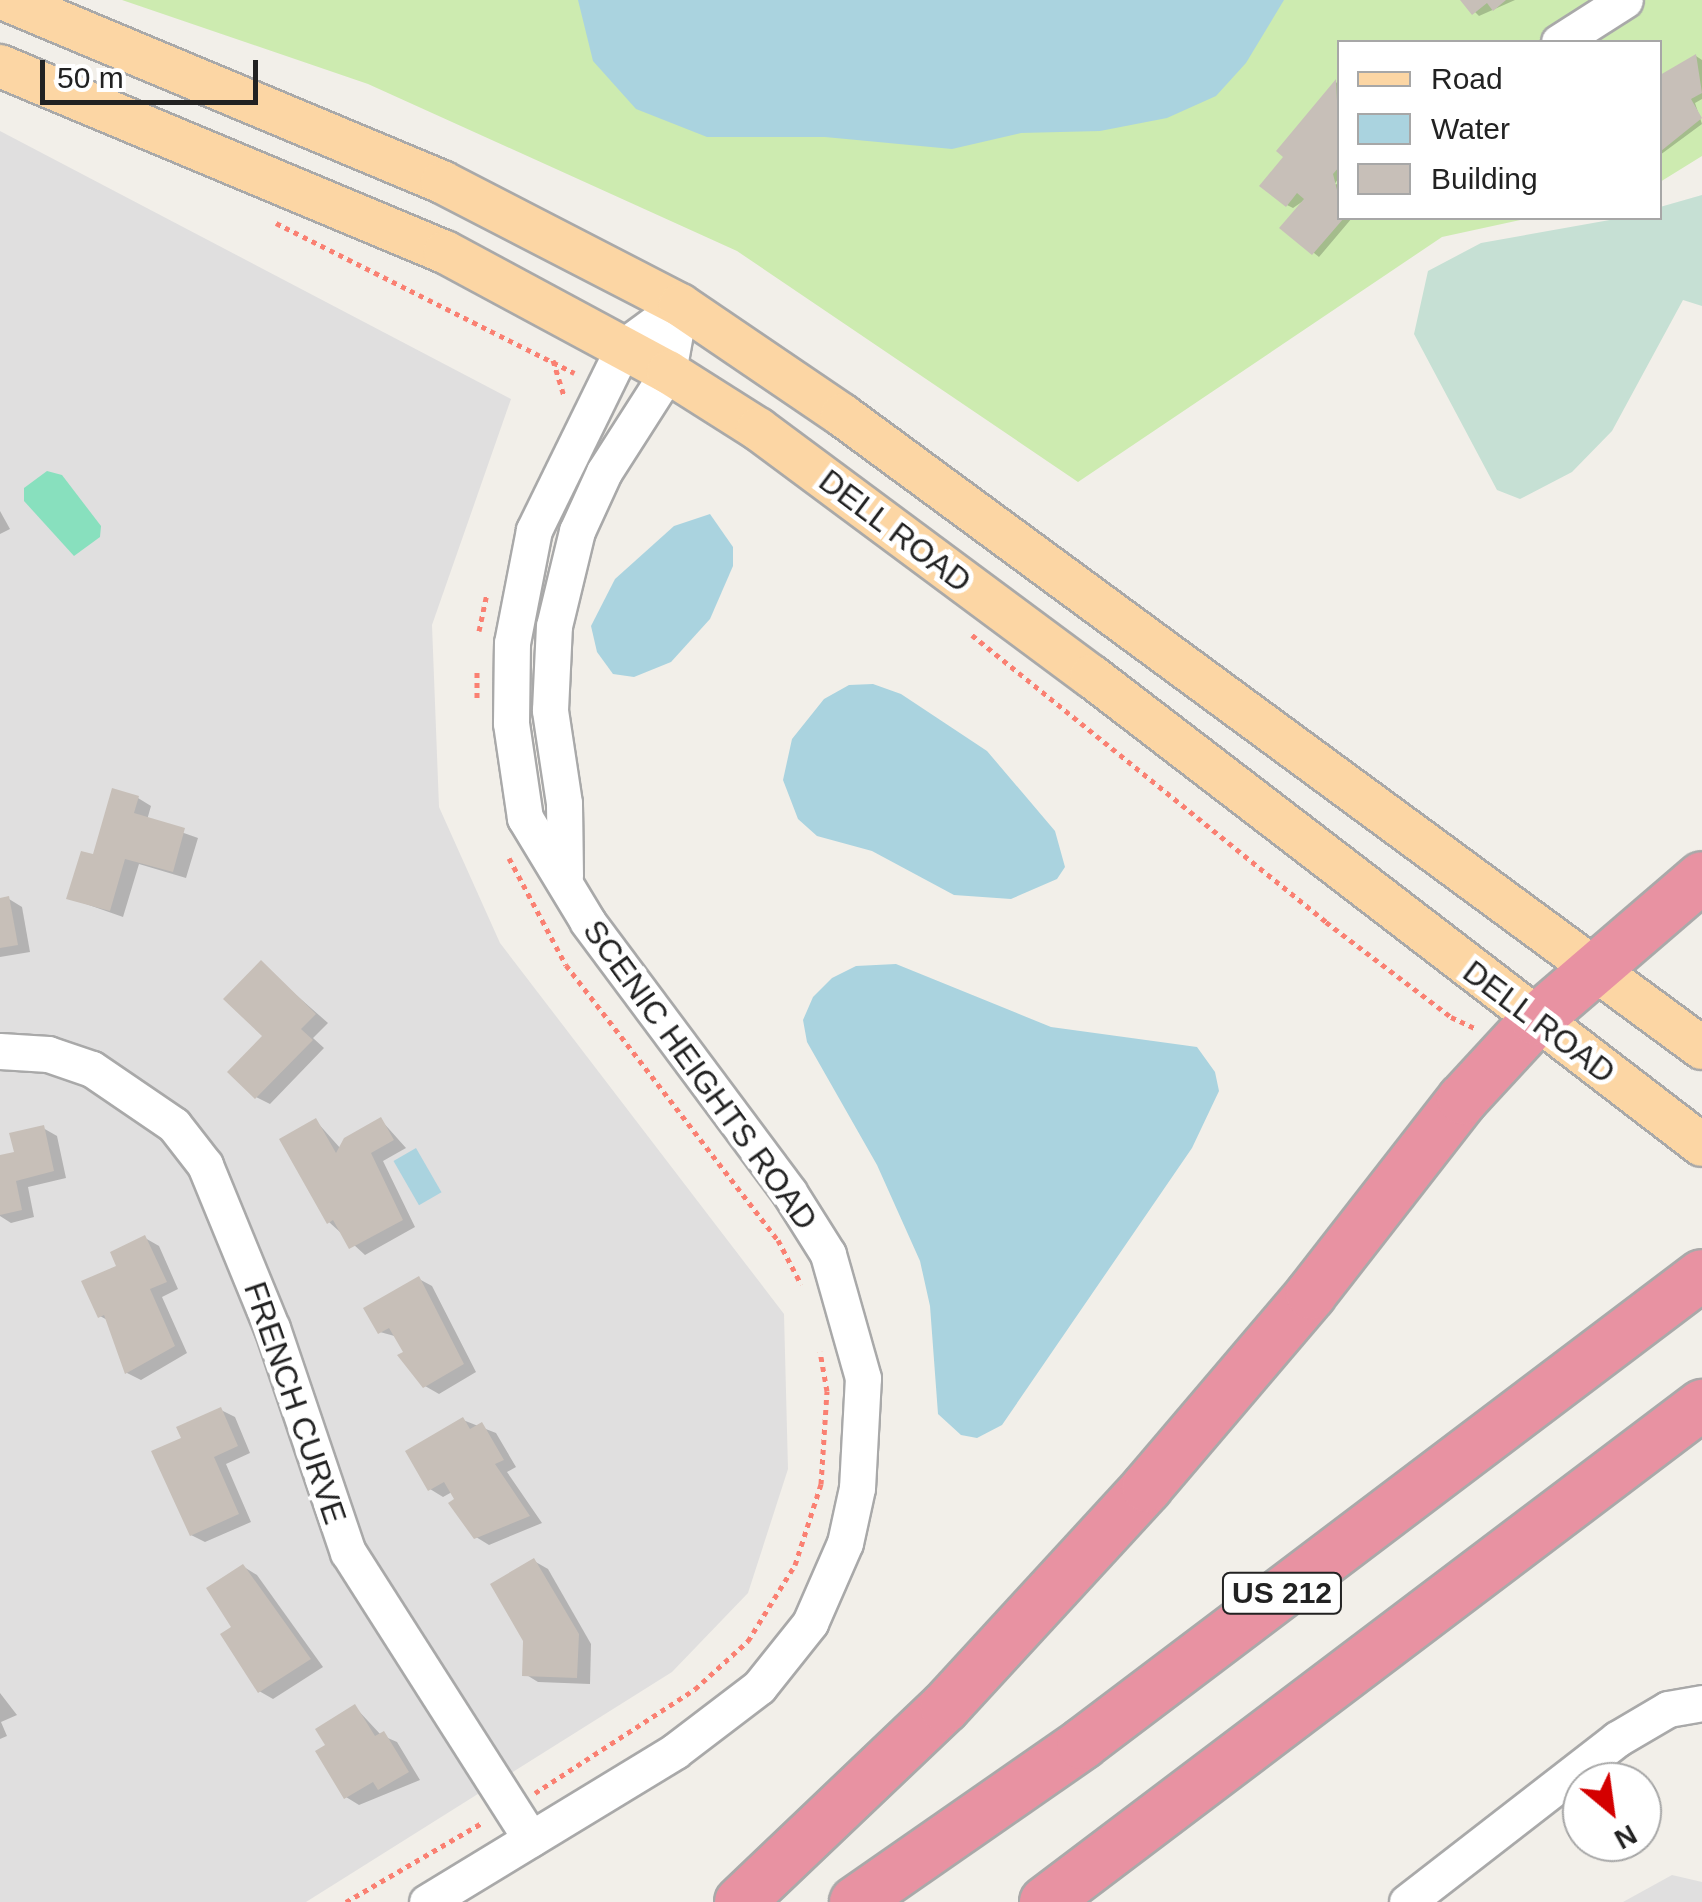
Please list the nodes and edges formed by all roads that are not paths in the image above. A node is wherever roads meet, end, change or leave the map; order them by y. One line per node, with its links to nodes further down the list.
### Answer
1 (6, 0): 5 (main road, DELL ROAD)
2 (1625, 0): 3 (street)
3 (1562, 40)
4 (0, 66): 6 (main road, DELL ROAD)
5 (680, 305): 6 (street, SCENIC HEIGHTS ROAD); 7 (street, SCENIC HEIGHTS ROAD); 10 (main road, DELL ROAD)
6 (624, 346): 7 (main road, DELL ROAD); 8 (street, SCENIC HEIGHTS ROAD)
7 (668, 372): 8 (street, SCENIC HEIGHTS ROAD); 11 (main road, DELL ROAD)
8 (565, 876): 19 (street, SCENIC HEIGHTS ROAD)
9 (1702, 877): 10 (highway)
10 (1597, 974): 11 (highway); 12 (main road, DELL ROAD)
11 (1525, 1032): 14 (main road, DELL ROAD); 22 (highway)
12 (1702, 1048)
13 (0, 1051): 19 (street, FRENCH CURVE)
14 (1694, 1138)
15 (1702, 1275): 23 (highway, US 212)
16 (1702, 1405): 20 (highway, US 212)
17 (1702, 1441): 20 (highway)
18 (1702, 1703): 25 (street)
19 (531, 1840): 21 (street, SCENIC HEIGHTS ROAD)
20 (1090, 1870): 24 (highway, US 212)
21 (428, 1902)
22 (740, 1902)
23 (855, 1902)
24 (1045, 1902)
25 (1406, 1902)

